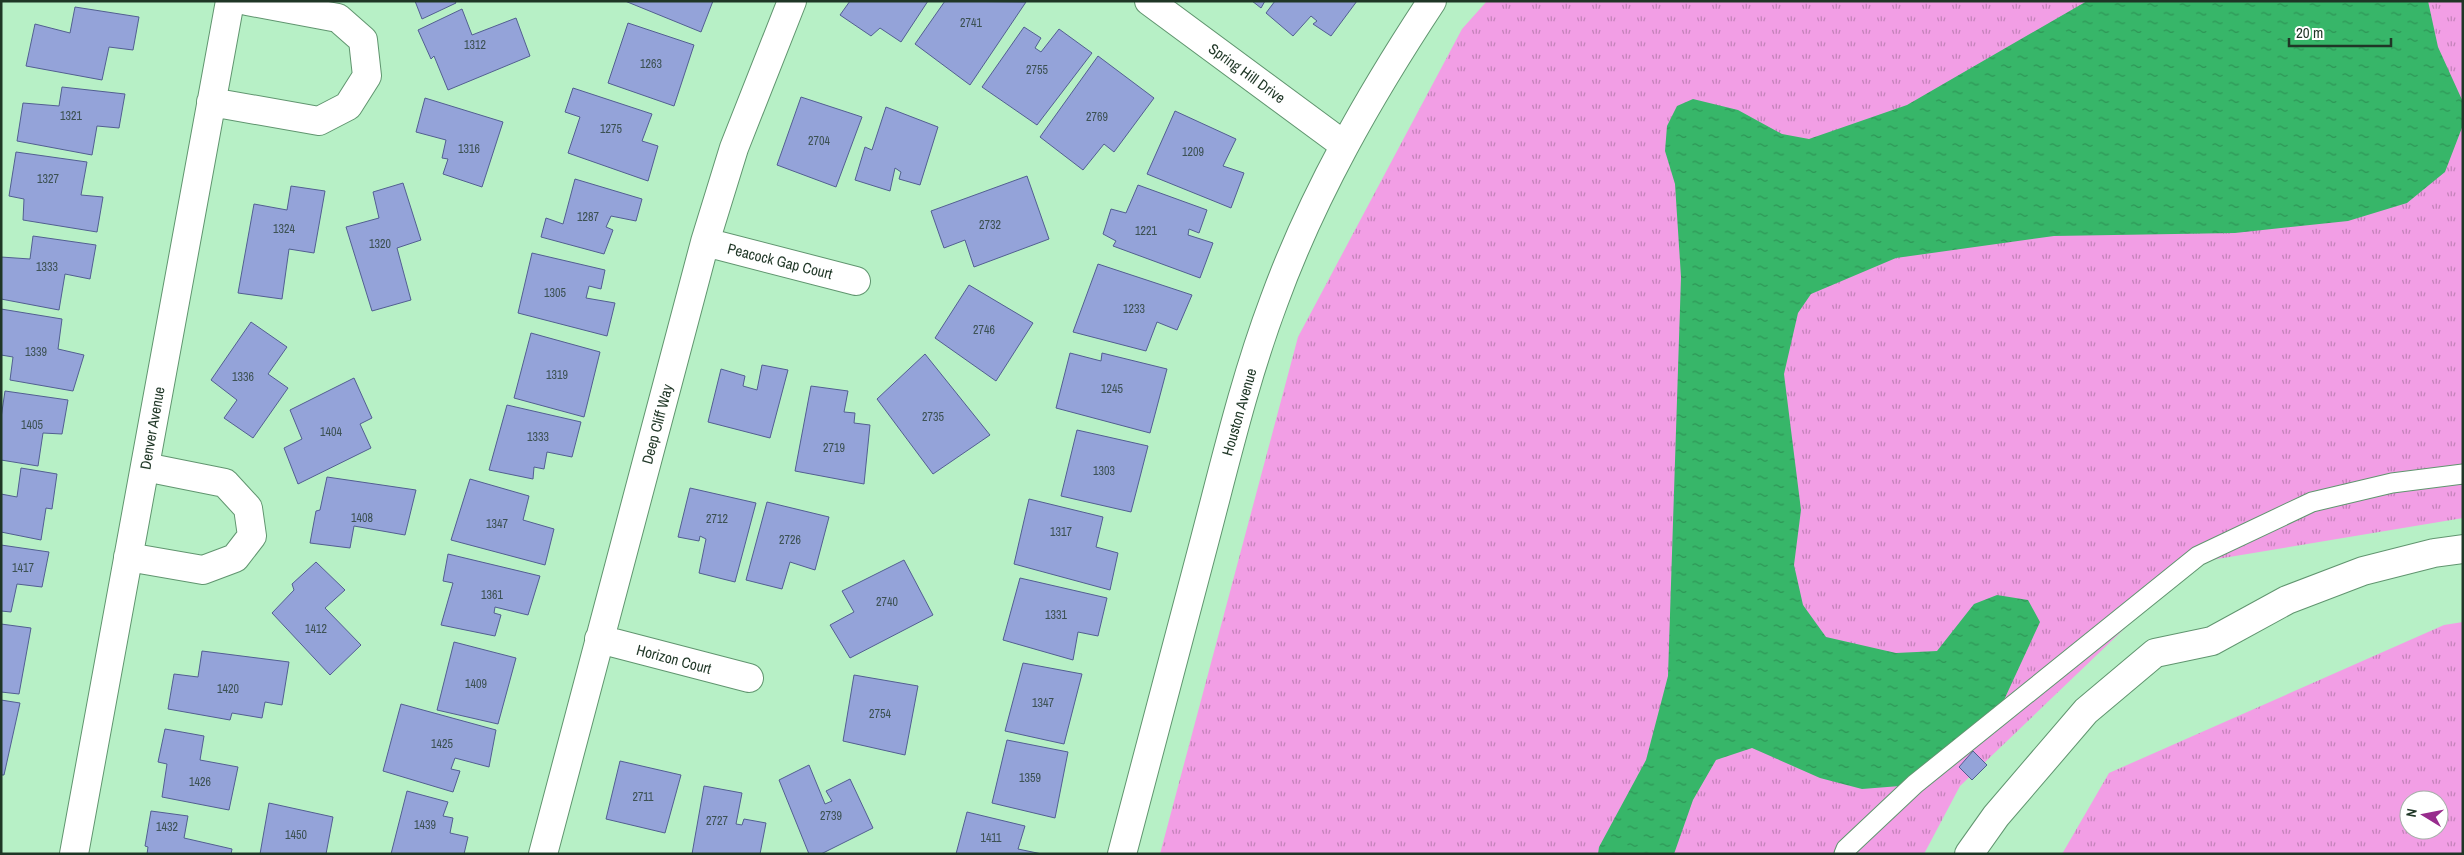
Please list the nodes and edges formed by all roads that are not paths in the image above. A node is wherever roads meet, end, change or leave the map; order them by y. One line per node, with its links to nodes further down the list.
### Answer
1 (230, 1): 6 (street, Denver Avenue)
2 (247, 1): 6 (street)
3 (792, 1): 8 (street, Deep Cliff Way)
4 (1149, 1): 7 (street, Spring Hill Drive)
5 (1432, 1): 7 (street, Houston Avenue)
6 (211, 102): 10 (street, Denver Avenue)
7 (1344, 145): 18 (street, Houston Avenue)
8 (705, 242): 9 (street, Peacock Gap Court); 14 (street, Deep Cliff Way)
9 (856, 281)
10 (145, 467): 13 (street, Denver Avenue); 13 (street)
11 (2463, 474): 19 (lane)
12 (2463, 549): 20 (street)
13 (128, 557): 16 (street, Denver Avenue)
14 (599, 639): 15 (street, Horizon Court); 17 (street, Deep Cliff Way)
15 (749, 678)
16 (74, 854)
17 (543, 854)
18 (1122, 854)
19 (1844, 854)
20 (1969, 854)

